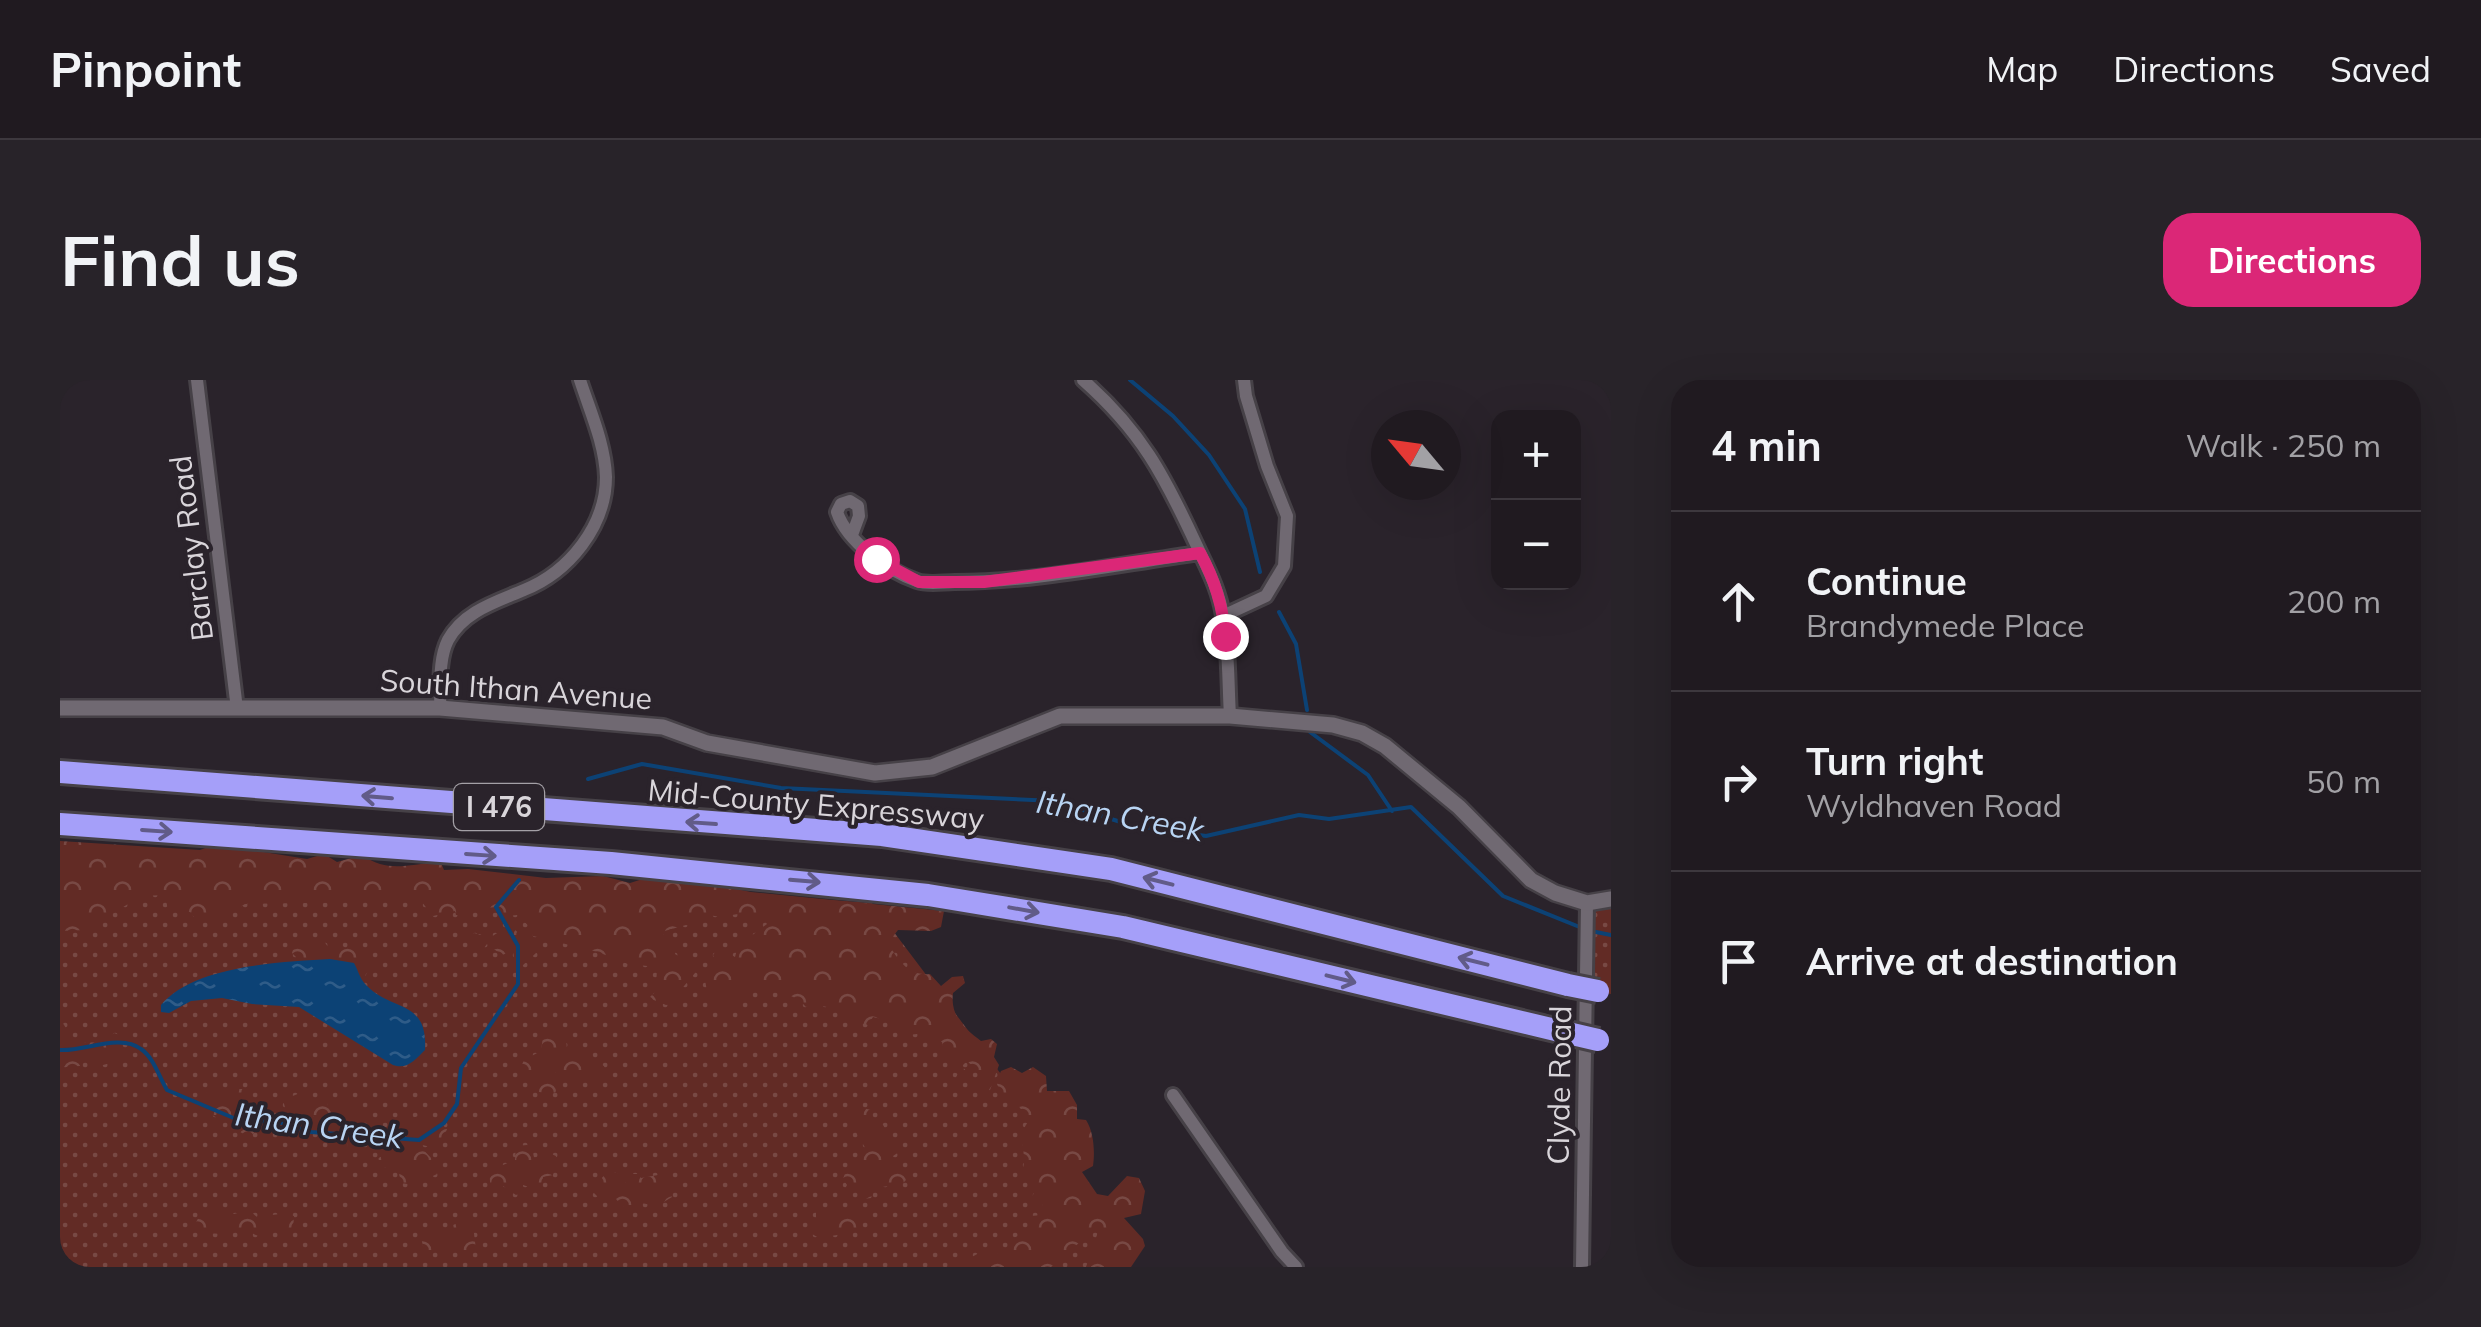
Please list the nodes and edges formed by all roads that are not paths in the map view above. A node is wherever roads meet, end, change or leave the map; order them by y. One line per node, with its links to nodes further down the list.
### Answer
1 (197, 380): 10 (street, Barclay Road)
2 (580, 380): 9 (street)
3 (1083, 380): 6 (street)
4 (1244, 380): 7 (street)
5 (852, 535): 6 (street)
6 (1200, 553): 7 (street)
7 (1223, 616): 11 (street)
8 (60, 708): 10 (street, South Ithan Avenue)
9 (440, 708): 10 (street, South Ithan Avenue); 11 (street, South Ithan Avenue)
10 (238, 709)
11 (1230, 716): 15 (street, South Ithan Avenue)
12 (60, 772): 16 (highway, Mid-County Expressway / I 476, one-way to 12, bridge)
13 (60, 824): 17 (highway, I 476, one-way to 17, bridge)
14 (1611, 899): 15 (street)
15 (1587, 904): 20 (street, Clyde Road)
16 (1604, 992)
17 (1605, 1041)
18 (1173, 1095): 19 (street)
19 (1296, 1267)
20 (1582, 1267)

